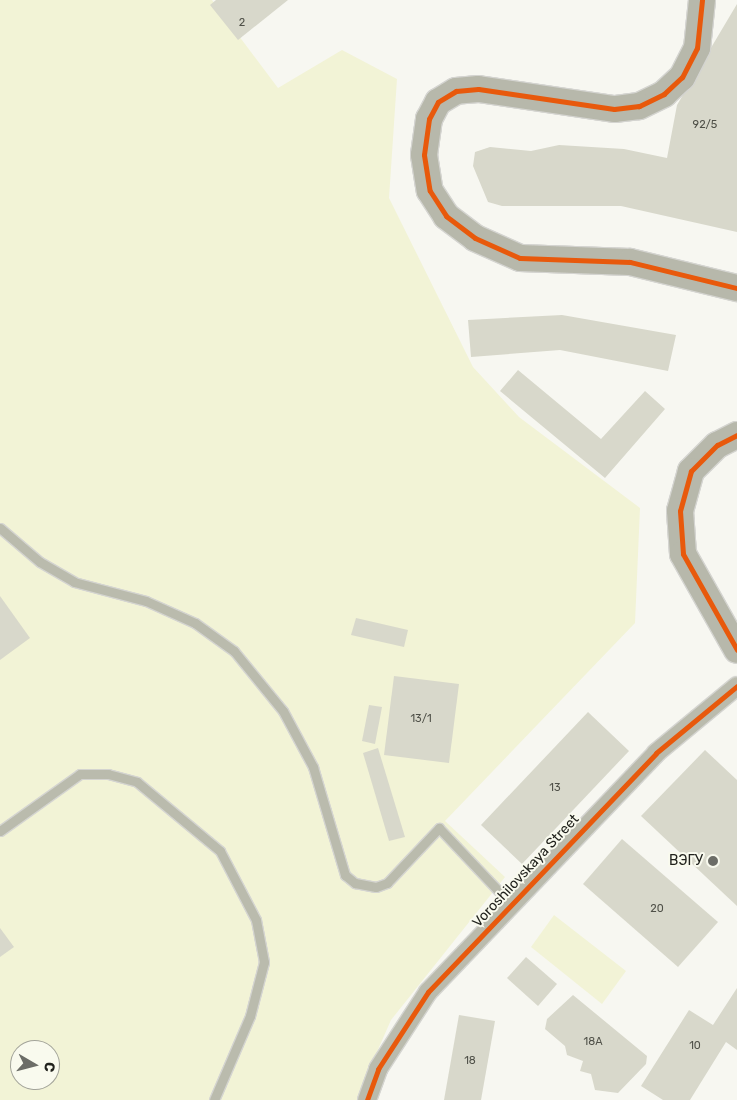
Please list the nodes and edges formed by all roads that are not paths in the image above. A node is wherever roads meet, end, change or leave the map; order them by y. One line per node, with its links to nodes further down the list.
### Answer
1 (702, 0): 2 (street)
2 (737, 288)
3 (737, 434): 5 (street)
4 (0, 528): 8 (lane)
5 (737, 650)
6 (737, 686): 8 (street, Voroshilovskaya Street)
7 (0, 831): 9 (lane)
8 (509, 902): 10 (street, Voroshilovskaya Street)
9 (214, 1100)
10 (367, 1100)

